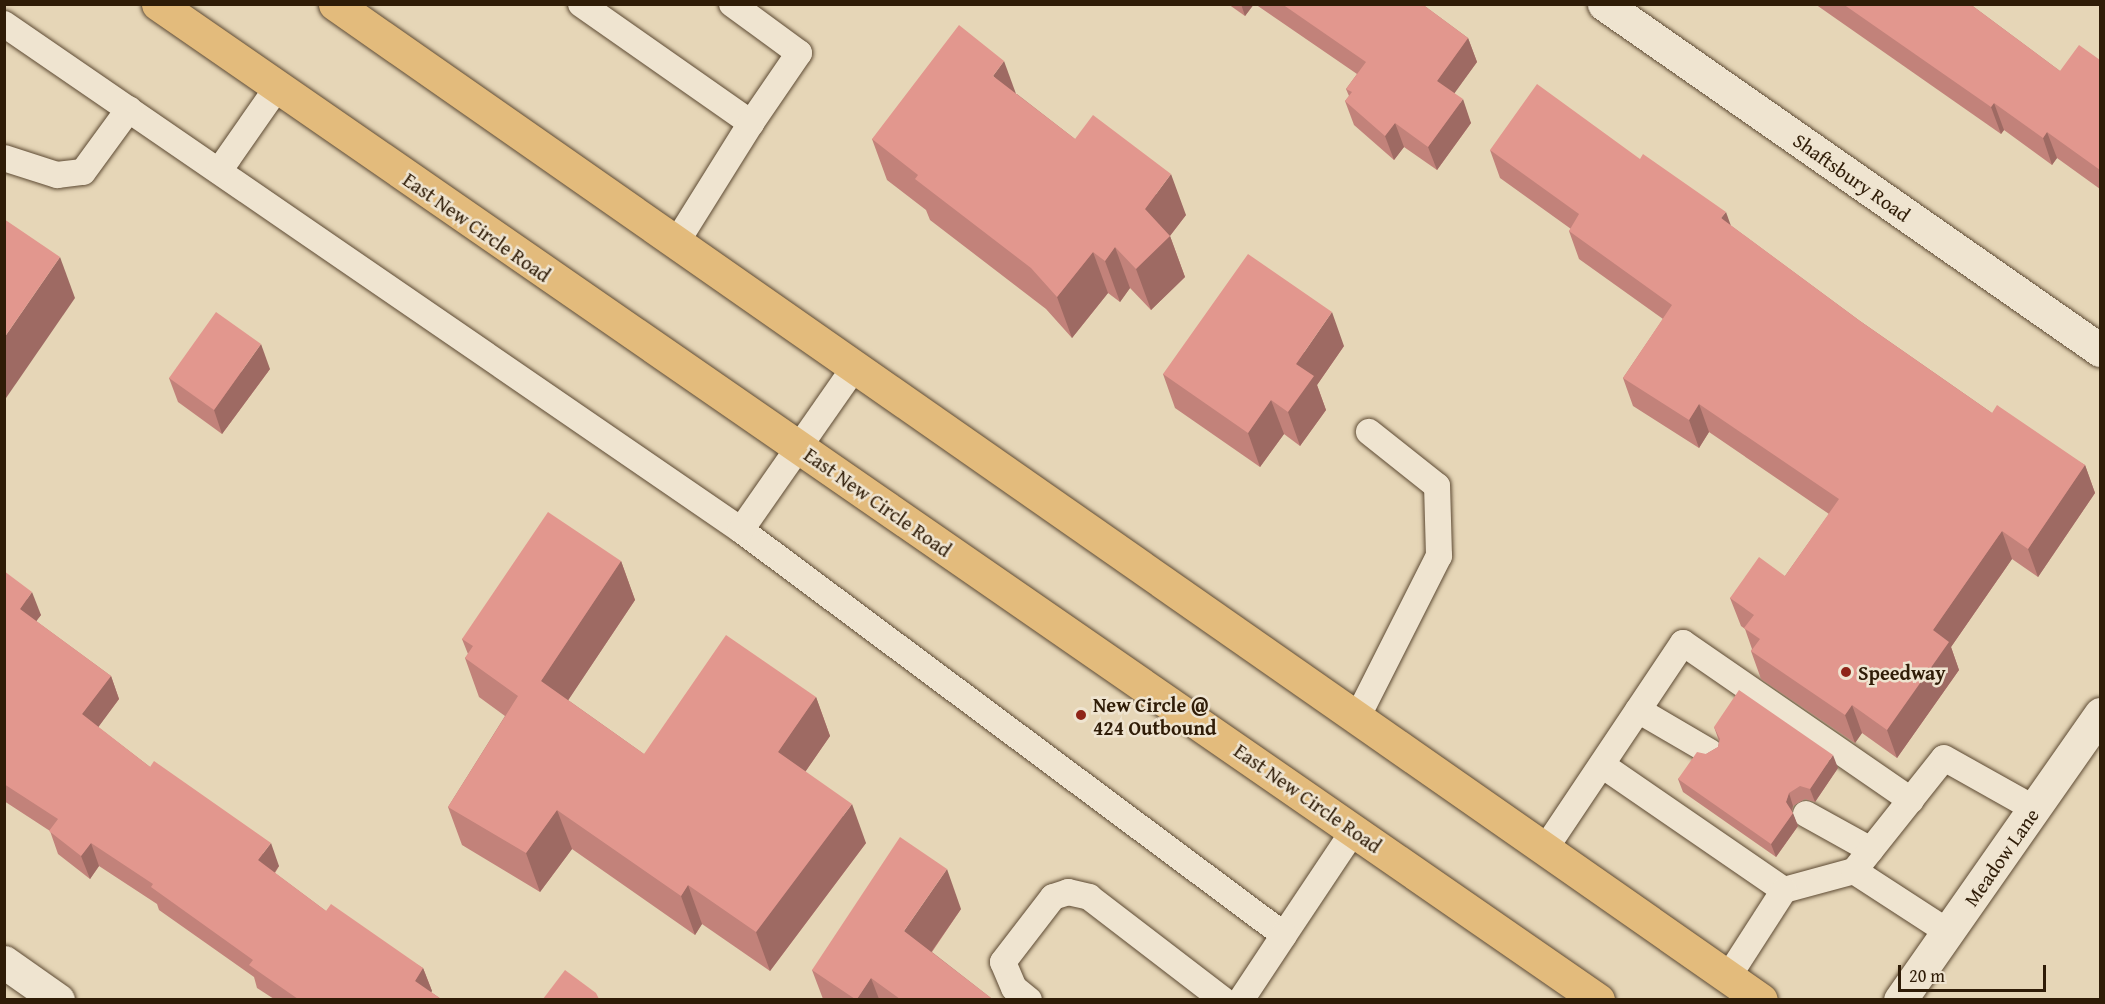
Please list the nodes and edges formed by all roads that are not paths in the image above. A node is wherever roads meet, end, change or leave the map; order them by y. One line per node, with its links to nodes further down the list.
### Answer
1 (158, 4): 7 (highway, East New Circle Road)
2 (581, 4): 9 (lane)
3 (732, 4): 9 (lane)
4 (1604, 4): 13 (street, Shaftsbury Road)
5 (346, 8): 12 (highway)
6 (4, 24): 8 (lane)
7 (277, 88): 11 (lane); 16 (highway, East New Circle Road)
8 (129, 109): 10 (lane); 11 (lane)
9 (751, 123): 12 (lane)
10 (4, 159)
11 (219, 171): 17 (lane)
12 (676, 243): 14 (highway)
13 (2100, 350)
14 (854, 368): 16 (lane); 20 (highway)
15 (1369, 432): 20 (lane)
16 (798, 447): 17 (lane); 26 (highway, East New Circle Road)
17 (741, 531): 32 (lane)
18 (1638, 710): 21 (lane); 22 (lane); 23 (lane)
19 (2100, 714): 24 (street, Meadow Lane)
20 (1357, 718): 27 (highway)
21 (1710, 752)
22 (1602, 765): 27 (lane); 30 (lane)
23 (1911, 800): 24 (lane); 28 (lane)
24 (2034, 808): 31 (street, Meadow Lane)
25 (1806, 814): 28 (lane)
26 (1354, 830): 32 (lane); 39 (highway, East New Circle Road)
27 (1545, 849): 34 (highway)
28 (1871, 850): 29 (lane)
29 (1854, 872): 30 (lane); 31 (lane)
30 (1784, 890): 34 (lane)
31 (1948, 932): 41 (street, Meadow Lane)
32 (1284, 935): 38 (lane)
33 (4, 962): 35 (street)
34 (1728, 977): 40 (highway)
35 (58, 999)
36 (1029, 999): 37 (lane)
37 (1223, 999)
38 (1241, 999)
39 (1598, 999)
40 (1761, 999)
41 (1900, 999)

